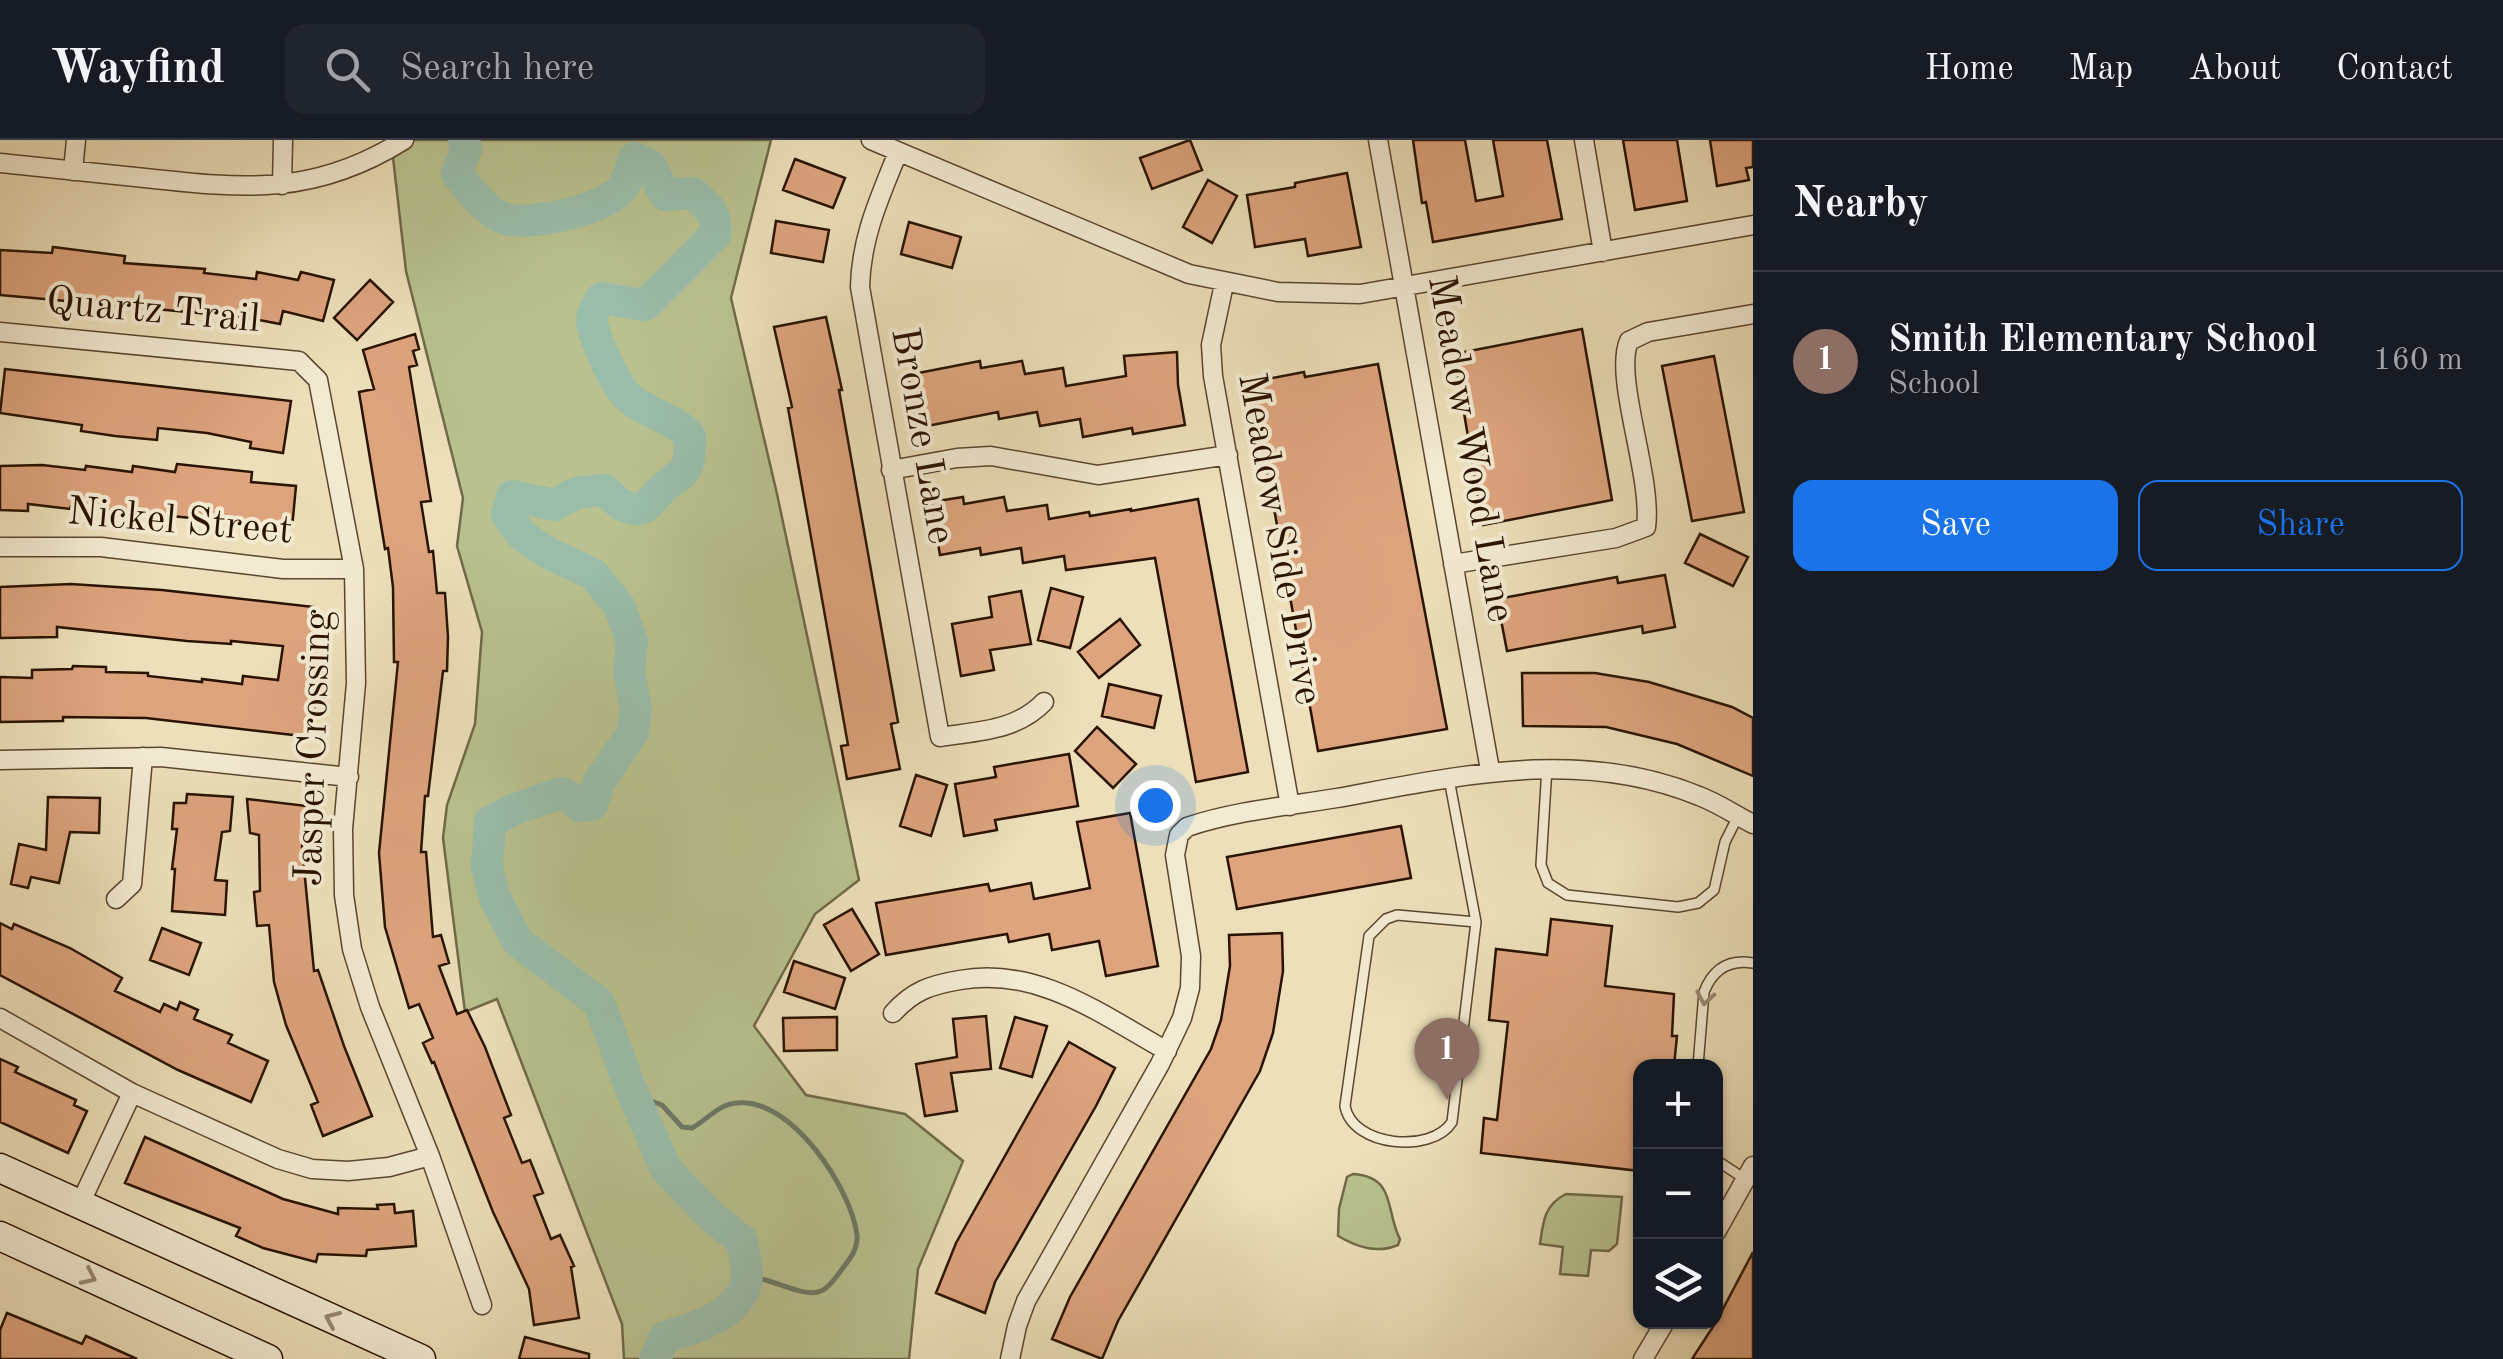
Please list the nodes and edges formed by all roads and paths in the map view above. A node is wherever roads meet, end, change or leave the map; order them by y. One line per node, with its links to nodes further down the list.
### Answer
1 (76, 140): 9 (street)
2 (283, 140): 10 (street)
3 (404, 140): 10 (street)
4 (870, 140): 7 (street)
5 (1378, 140): 14 (street, Meadow Wood Lane)
6 (1584, 140): 12 (street)
7 (898, 152): 13 (street); 19 (street, Bronze Lane)
8 (0, 163): 9 (street)
9 (73, 171): 10 (street)
10 (282, 185)
11 (1753, 225): 12 (street)
12 (1603, 252): 14 (street)
13 (1224, 284): 14 (street); 18 (street, Meadow Side Drive)
14 (1404, 287): 21 (street, Meadow Wood Lane)
15 (1753, 314): 21 (street)
16 (0, 332): 17 (street, Quartz Trail)
17 (298, 361): 22 (street, Jasper Crossing)
18 (1228, 455): 19 (street); 30 (street, Meadow Side Drive)
19 (891, 470): 23 (street, Bronze Lane)
20 (0, 547): 22 (street, Nickel Street)
21 (1454, 564): 27 (street, Meadow Wood Lane)
22 (354, 569): 28 (street, Jasper Crossing)
23 (1044, 702)
24 (142, 757): 25 (street); 28 (street); 32 (street)
25 (0, 760)
26 (1547, 767): 27 (street); 31 (street); 31 (lane)
27 (1490, 770): 29 (street)
28 (349, 776): 40 (street, Jasper Crossing)
29 (1449, 777): 30 (street); 33 (lane)
30 (1290, 806): 37 (street)
31 (1745, 820)
32 (116, 899)
33 (1476, 922): 33 (lane)
34 (1753, 963): 38 (lane, one-way to 38)
35 (893, 1013): 37 (street)
36 (0, 1018): 39 (street)
37 (1167, 1050): 51 (street)
38 (1699, 1059)
39 (132, 1093): 40 (street); 44 (street)
40 (430, 1156): 47 (street, Jasper Crossing)
41 (1723, 1163): 43 (lane)
42 (0, 1168): 44 (main road)
43 (1749, 1172): 45 (street)
44 (80, 1204): 50 (main road, one-way to 44)
45 (1723, 1219)
46 (0, 1236): 49 (main road, one-way to 49)
47 (482, 1305)
48 (1661, 1329): 52 (street)
49 (268, 1359)
50 (420, 1359)
51 (1010, 1359)
52 (1643, 1359)

